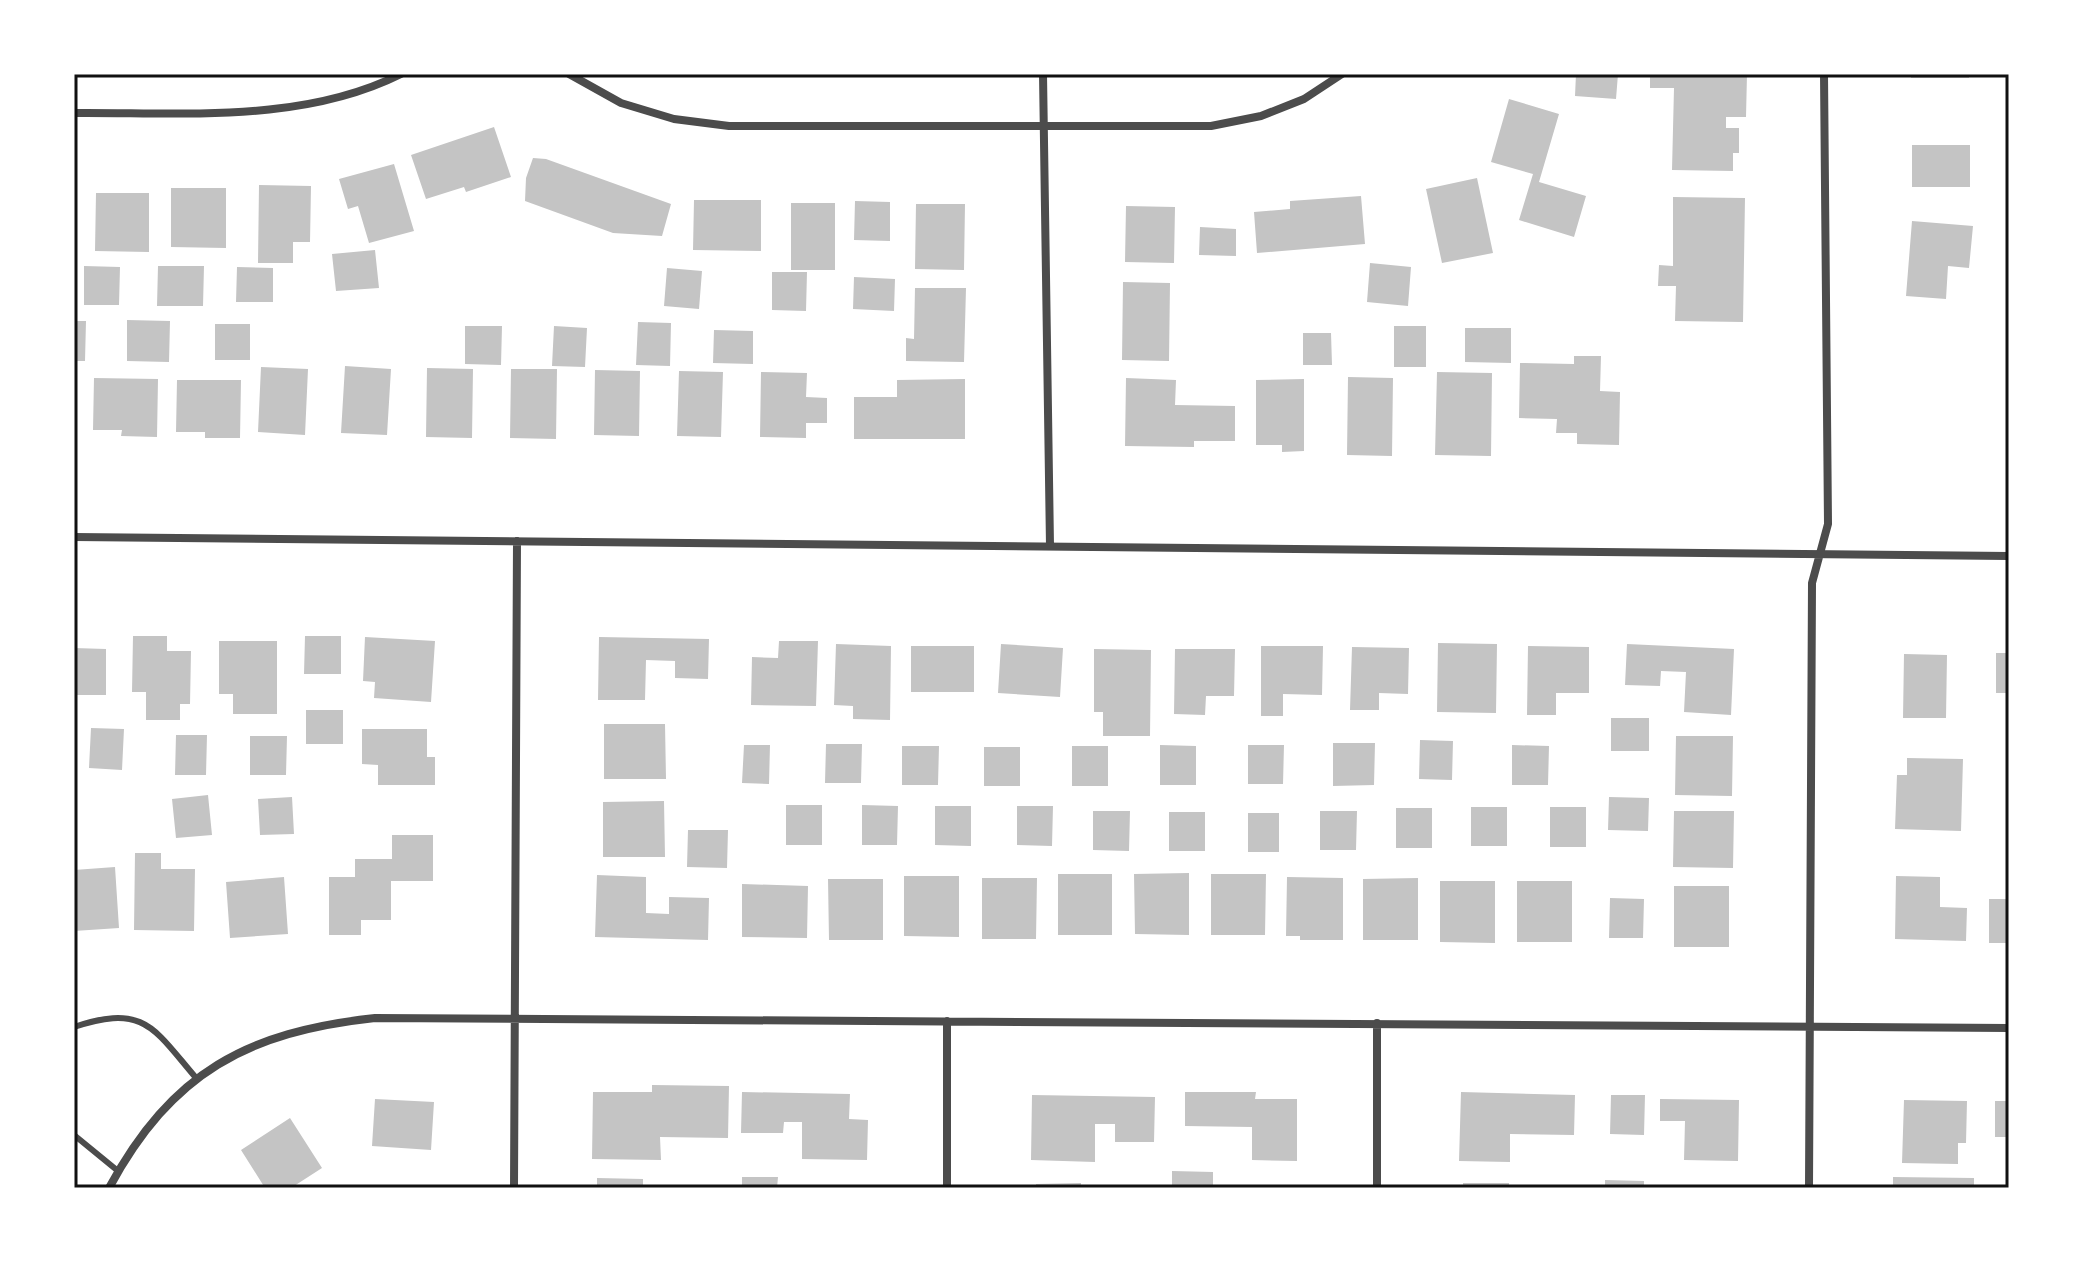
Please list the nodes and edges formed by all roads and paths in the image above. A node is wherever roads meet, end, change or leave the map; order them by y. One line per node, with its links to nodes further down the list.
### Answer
1 (401, 74): 6 (street)
2 (569, 74): 7 (street)
3 (1043, 74): 7 (street)
4 (1342, 74): 7 (street)
5 (1824, 74): 11 (street)
6 (74, 113)
7 (1043, 126): 10 (street)
8 (74, 537): 9 (street)
9 (517, 541): 10 (street); 13 (street)
10 (1050, 546): 11 (street)
11 (1821, 553): 12 (street); 16 (street)
12 (2009, 556)
13 (515, 1020): 14 (street); 19 (street); 23 (street)
14 (947, 1021): 15 (street); 24 (street)
15 (1377, 1023): 16 (street); 25 (street)
16 (1809, 1026): 18 (street); 26 (street)
17 (74, 1027): 19 (lane)
18 (2009, 1028)
19 (197, 1079): 21 (street)
20 (74, 1135): 21 (lane)
21 (118, 1171): 22 (street)
22 (109, 1188)
23 (514, 1188)
24 (947, 1188)
25 (1377, 1188)
26 (1809, 1188)

